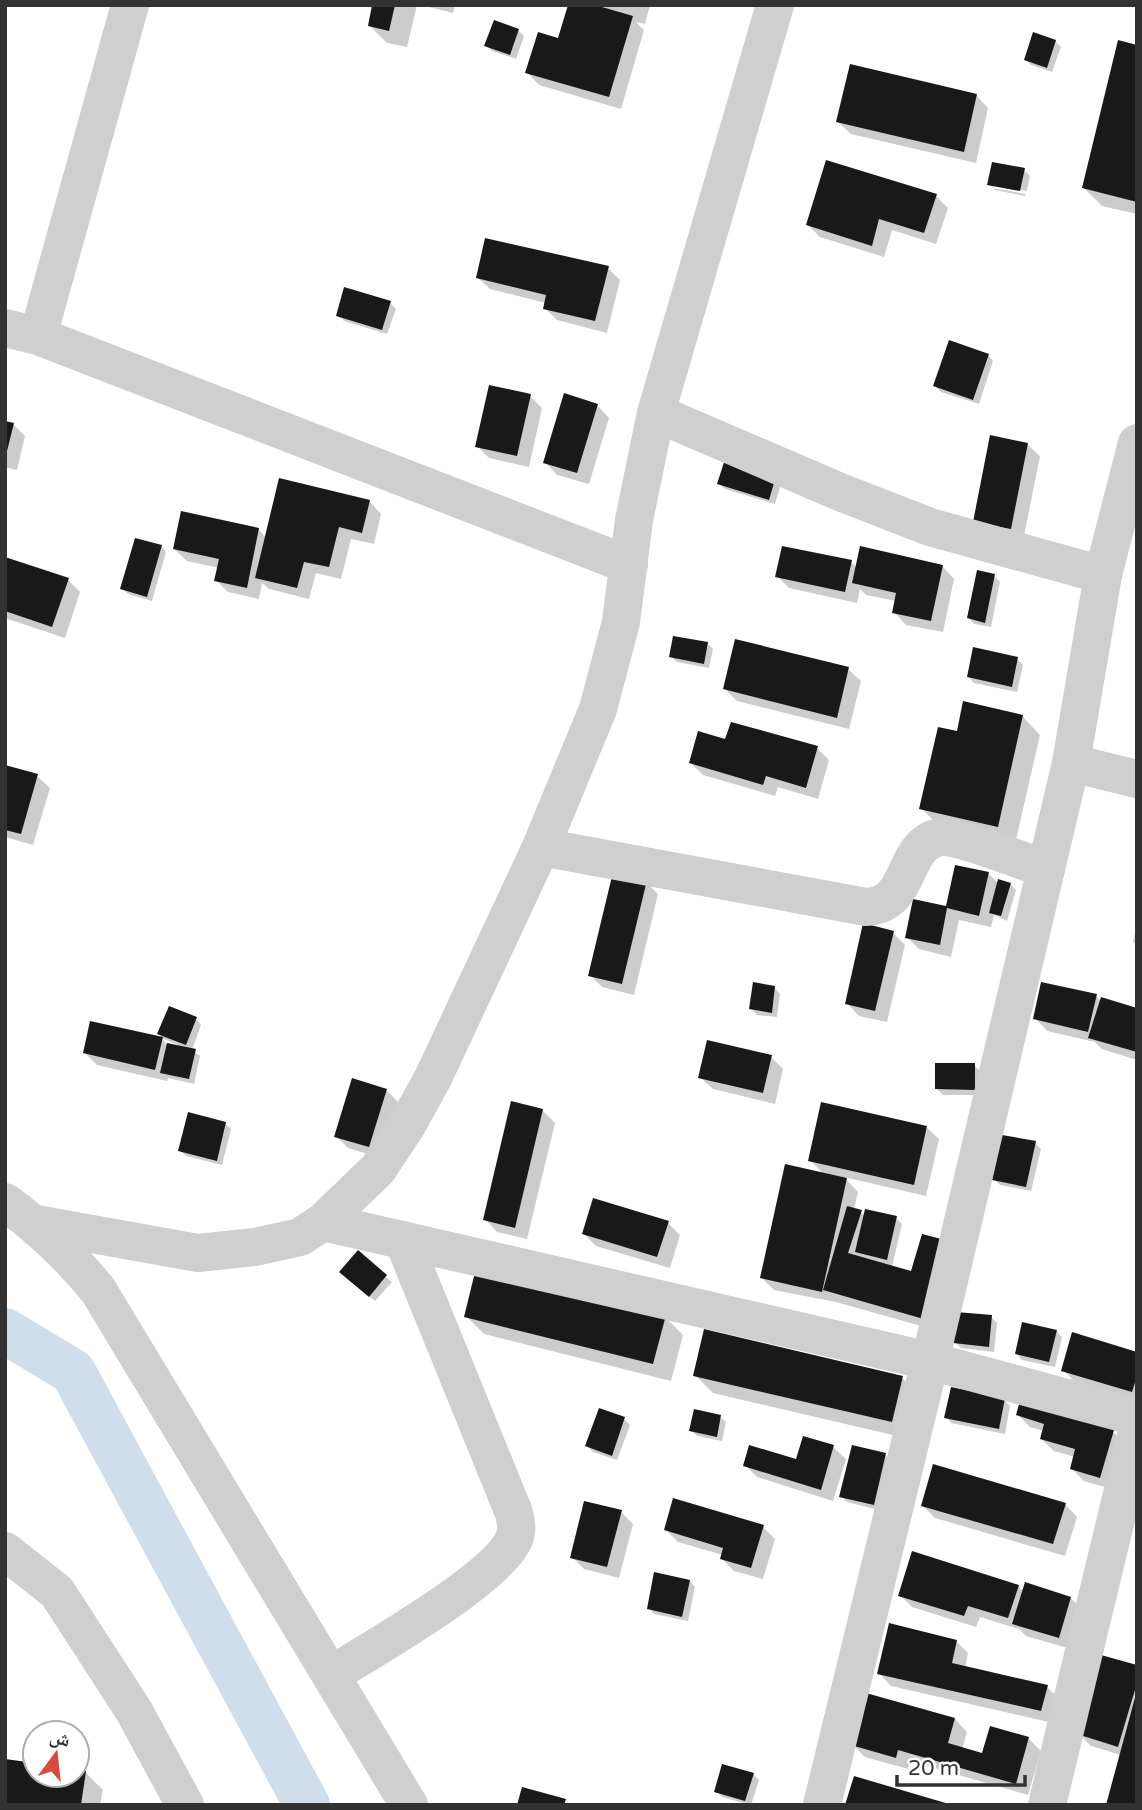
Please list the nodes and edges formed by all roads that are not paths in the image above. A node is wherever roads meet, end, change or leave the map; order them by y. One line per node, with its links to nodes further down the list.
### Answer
1 (130, 5): 3 (street)
2 (775, 5): 4 (street)
3 (21, 332): 6 (street)
4 (656, 413): 6 (street); 7 (street)
5 (1137, 443): 7 (street)
6 (629, 565): 10 (street)
7 (1103, 575): 8 (street)
8 (1070, 762): 9 (street); 11 (street)
9 (1137, 779)
10 (541, 847): 11 (street); 13 (street)
11 (1046, 869): 16 (street)
12 (5, 1202): 14 (street)
13 (323, 1222): 14 (street); 15 (street)
14 (36, 1224): 20 (street)
15 (403, 1240): 16 (street); 20 (street)
16 (930, 1361): 17 (street); 23 (street)
17 (1137, 1417)
18 (1137, 1432): 24 (street)
19 (5, 1551): 21 (street)
20 (331, 1675): 22 (street)
21 (185, 1805)
22 (409, 1805)
23 (822, 1805)
24 (1047, 1805)

